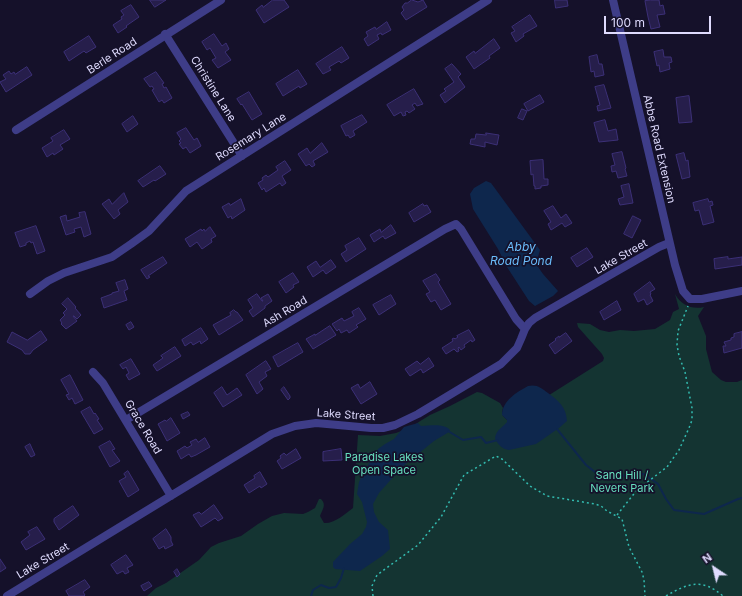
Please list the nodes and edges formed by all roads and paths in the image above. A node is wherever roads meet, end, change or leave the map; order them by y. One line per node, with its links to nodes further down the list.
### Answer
1 (221, 0): 4 (street, Berle Road)
2 (488, 0): 6 (street, Rosemary Lane)
3 (613, 0): 7 (street, Abbe Road Extension)
4 (165, 34): 5 (street, Berle Road); 6 (street, Christine Lane)
5 (16, 130)
6 (242, 156): 9 (street, Rosemary Lane)
7 (669, 243): 10 (street, Abbe Road Extension); 11 (street, Lake Street)
8 (742, 291): 10 (street)
9 (30, 294)
10 (690, 299): 15 (path)
11 (525, 329): 13 (street, Ash Road); 14 (street, Lake Street)
12 (93, 372): 13 (street, Grace Road)
13 (126, 420): 14 (street, Grace Road)
14 (171, 496): 16 (street, Lake Street)
15 (617, 515): 17 (path); 18 (path)
16 (7, 596)
17 (373, 596)
18 (645, 596)
19 (666, 596): 20 (path)
20 (723, 596)

